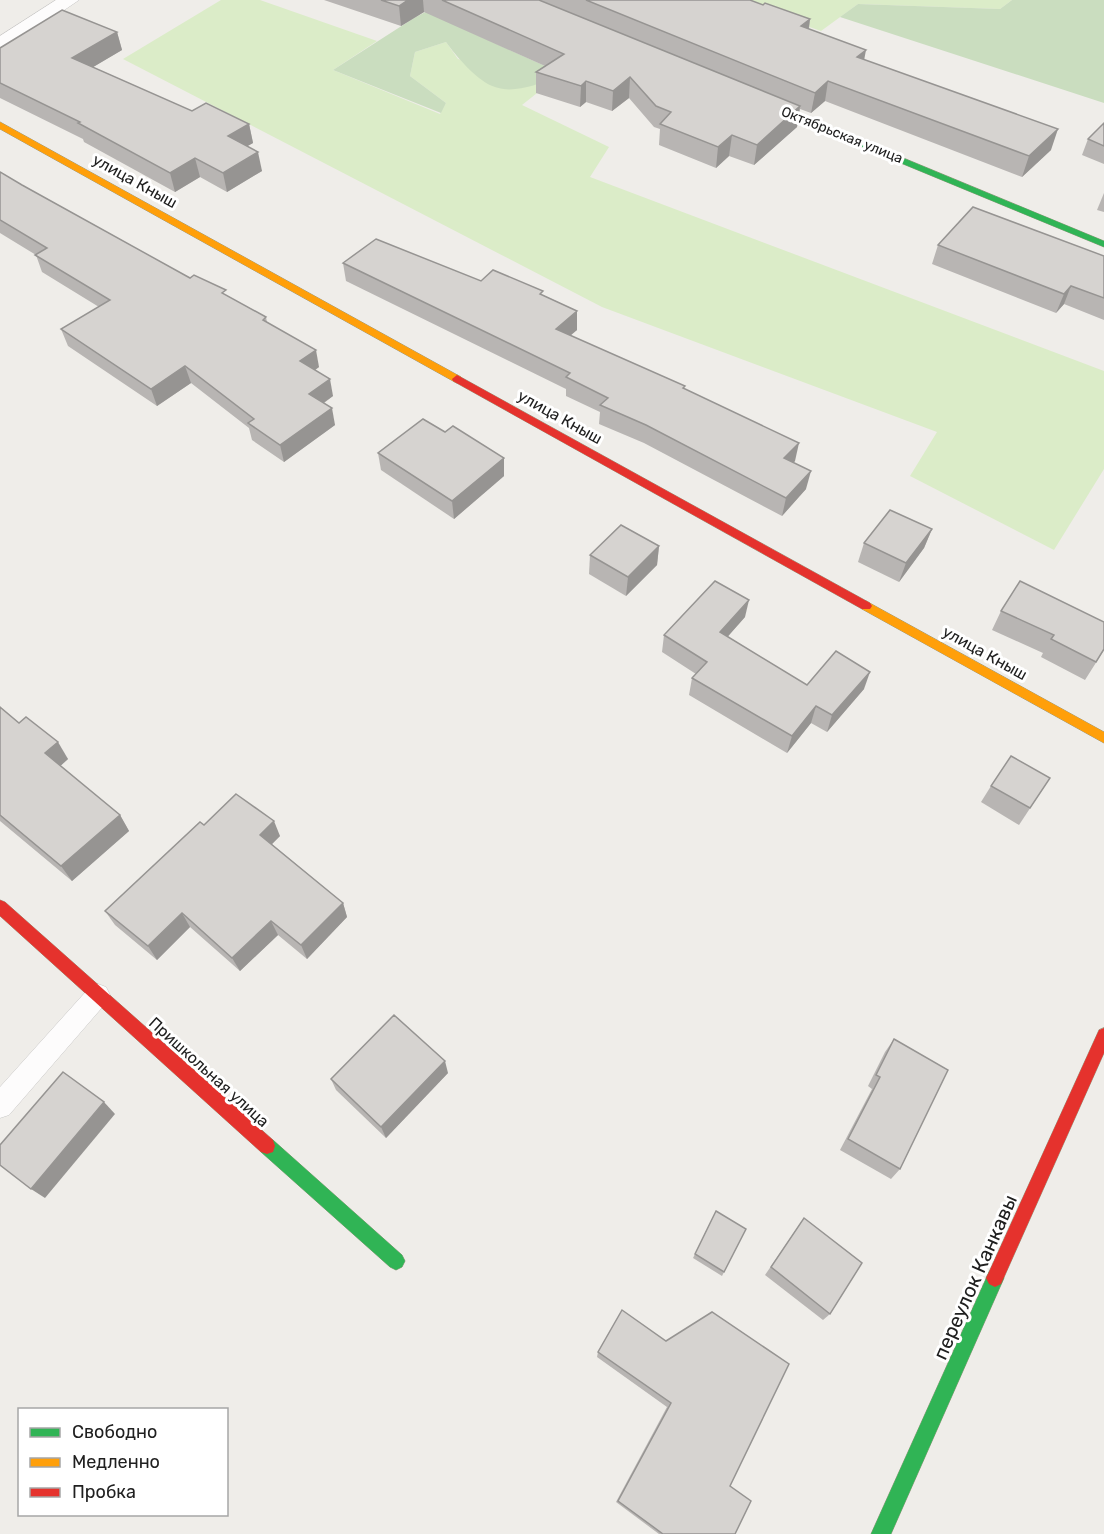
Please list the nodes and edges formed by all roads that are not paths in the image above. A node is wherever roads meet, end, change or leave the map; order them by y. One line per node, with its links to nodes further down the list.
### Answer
1 (69, 0): 2 (street)
2 (0, 45)
3 (738, 93): 5 (street, Октябрьская улица)
4 (0, 125): 6 (street, улица Кныш)
5 (1104, 243)
6 (1104, 738)
7 (0, 907): 8 (street, Пришкольная улица)
8 (98, 995): 10 (lane); 11 (street, Пришкольная улица)
9 (1104, 1035): 12 (street, переулок Канкавы)
10 (0, 1106)
11 (396, 1262)
12 (881, 1534)

